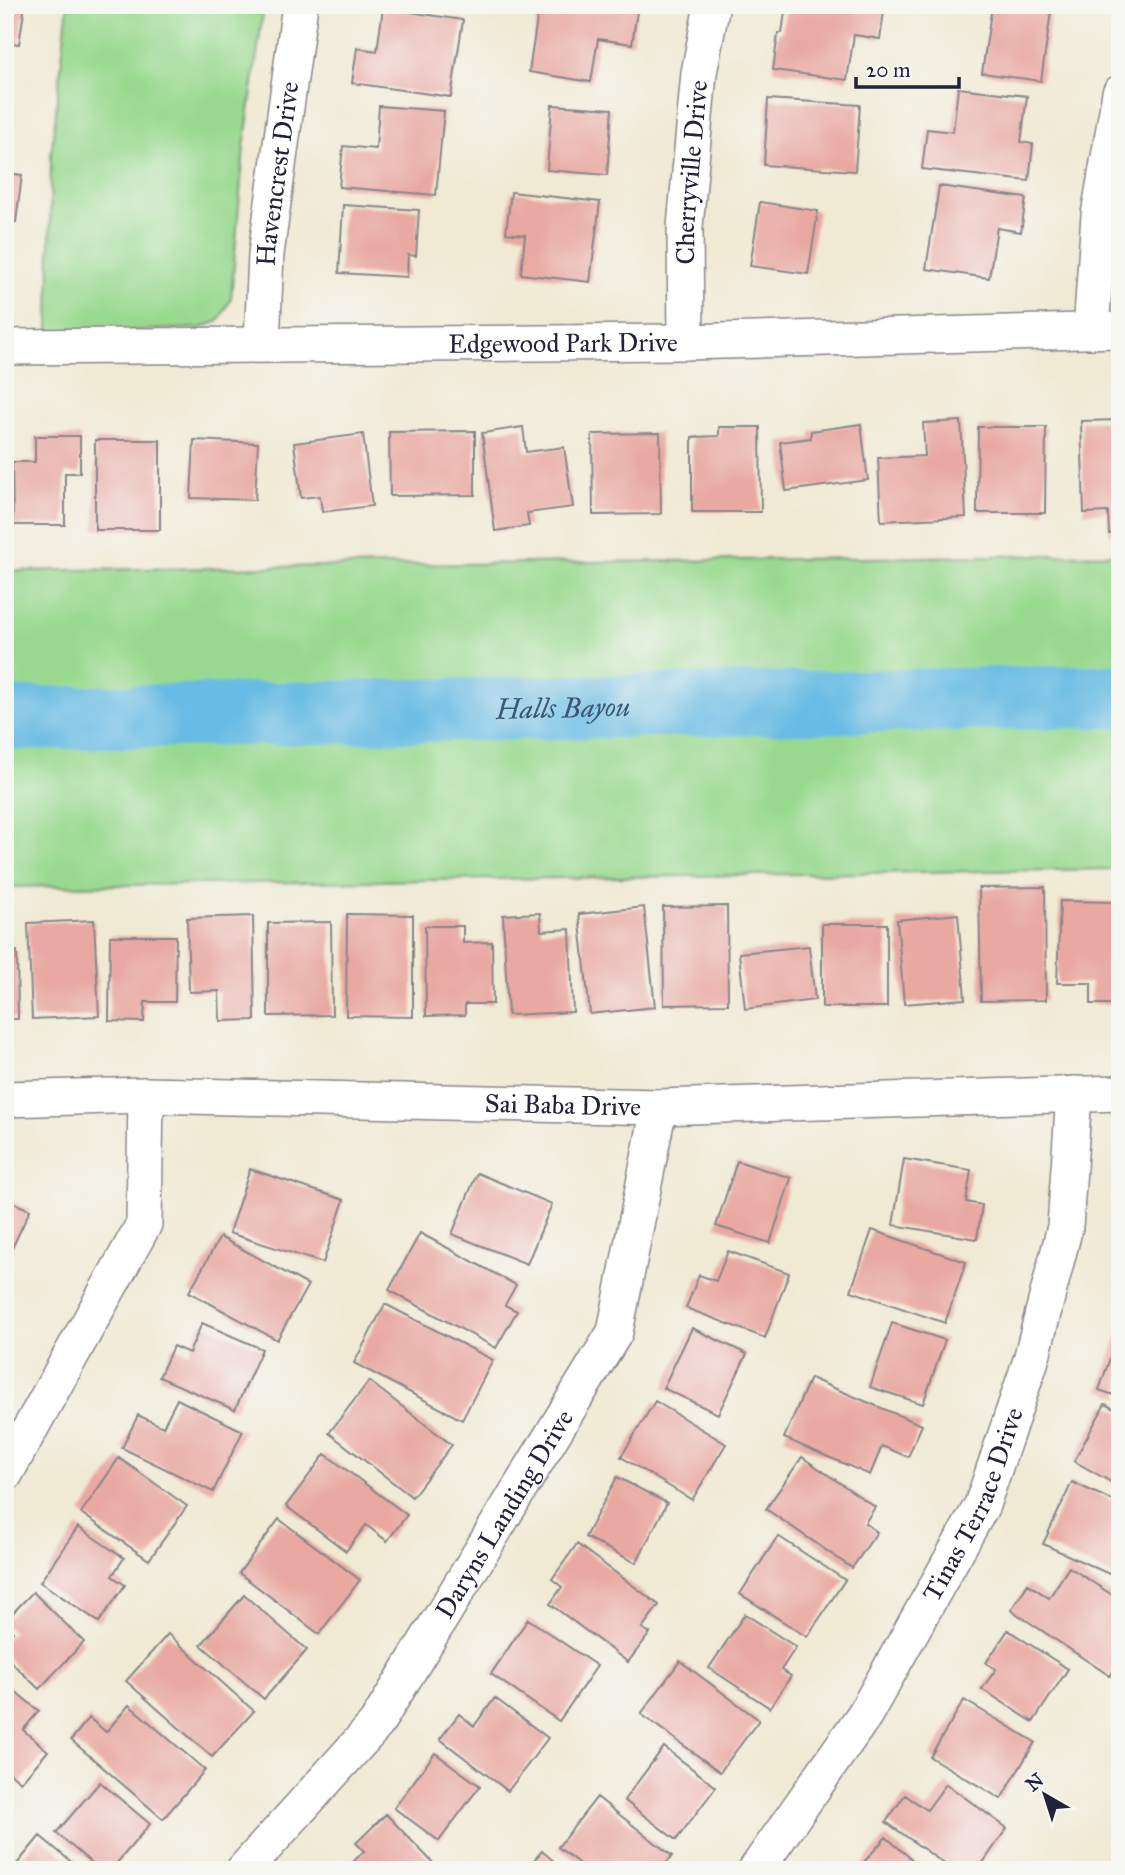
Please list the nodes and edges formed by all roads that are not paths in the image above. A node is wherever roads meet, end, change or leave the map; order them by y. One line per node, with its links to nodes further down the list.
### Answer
1 (300, 5): 6 (street, Havencrest Drive)
2 (712, 5): 5 (street, Cherryville Drive)
3 (1120, 93): 4 (street)
4 (1105, 330): 5 (street, Edgewood Park Drive)
5 (686, 342): 6 (street, Edgewood Park Drive)
6 (262, 343): 7 (street, Edgewood Park Drive)
7 (5, 347)
8 (1120, 1093): 9 (street, Sai Baba Drive)
9 (1074, 1094): 12 (street, Sai Baba Drive); 15 (street, Tinas Terrace Drive)
10 (146, 1095): 11 (street, Sai Baba Drive); 12 (street, Sai Baba Drive); 13 (street)
11 (5, 1099)
12 (659, 1107): 14 (street, Daryns Landing Drive)
13 (5, 1474)
14 (244, 1870)
15 (756, 1870)

